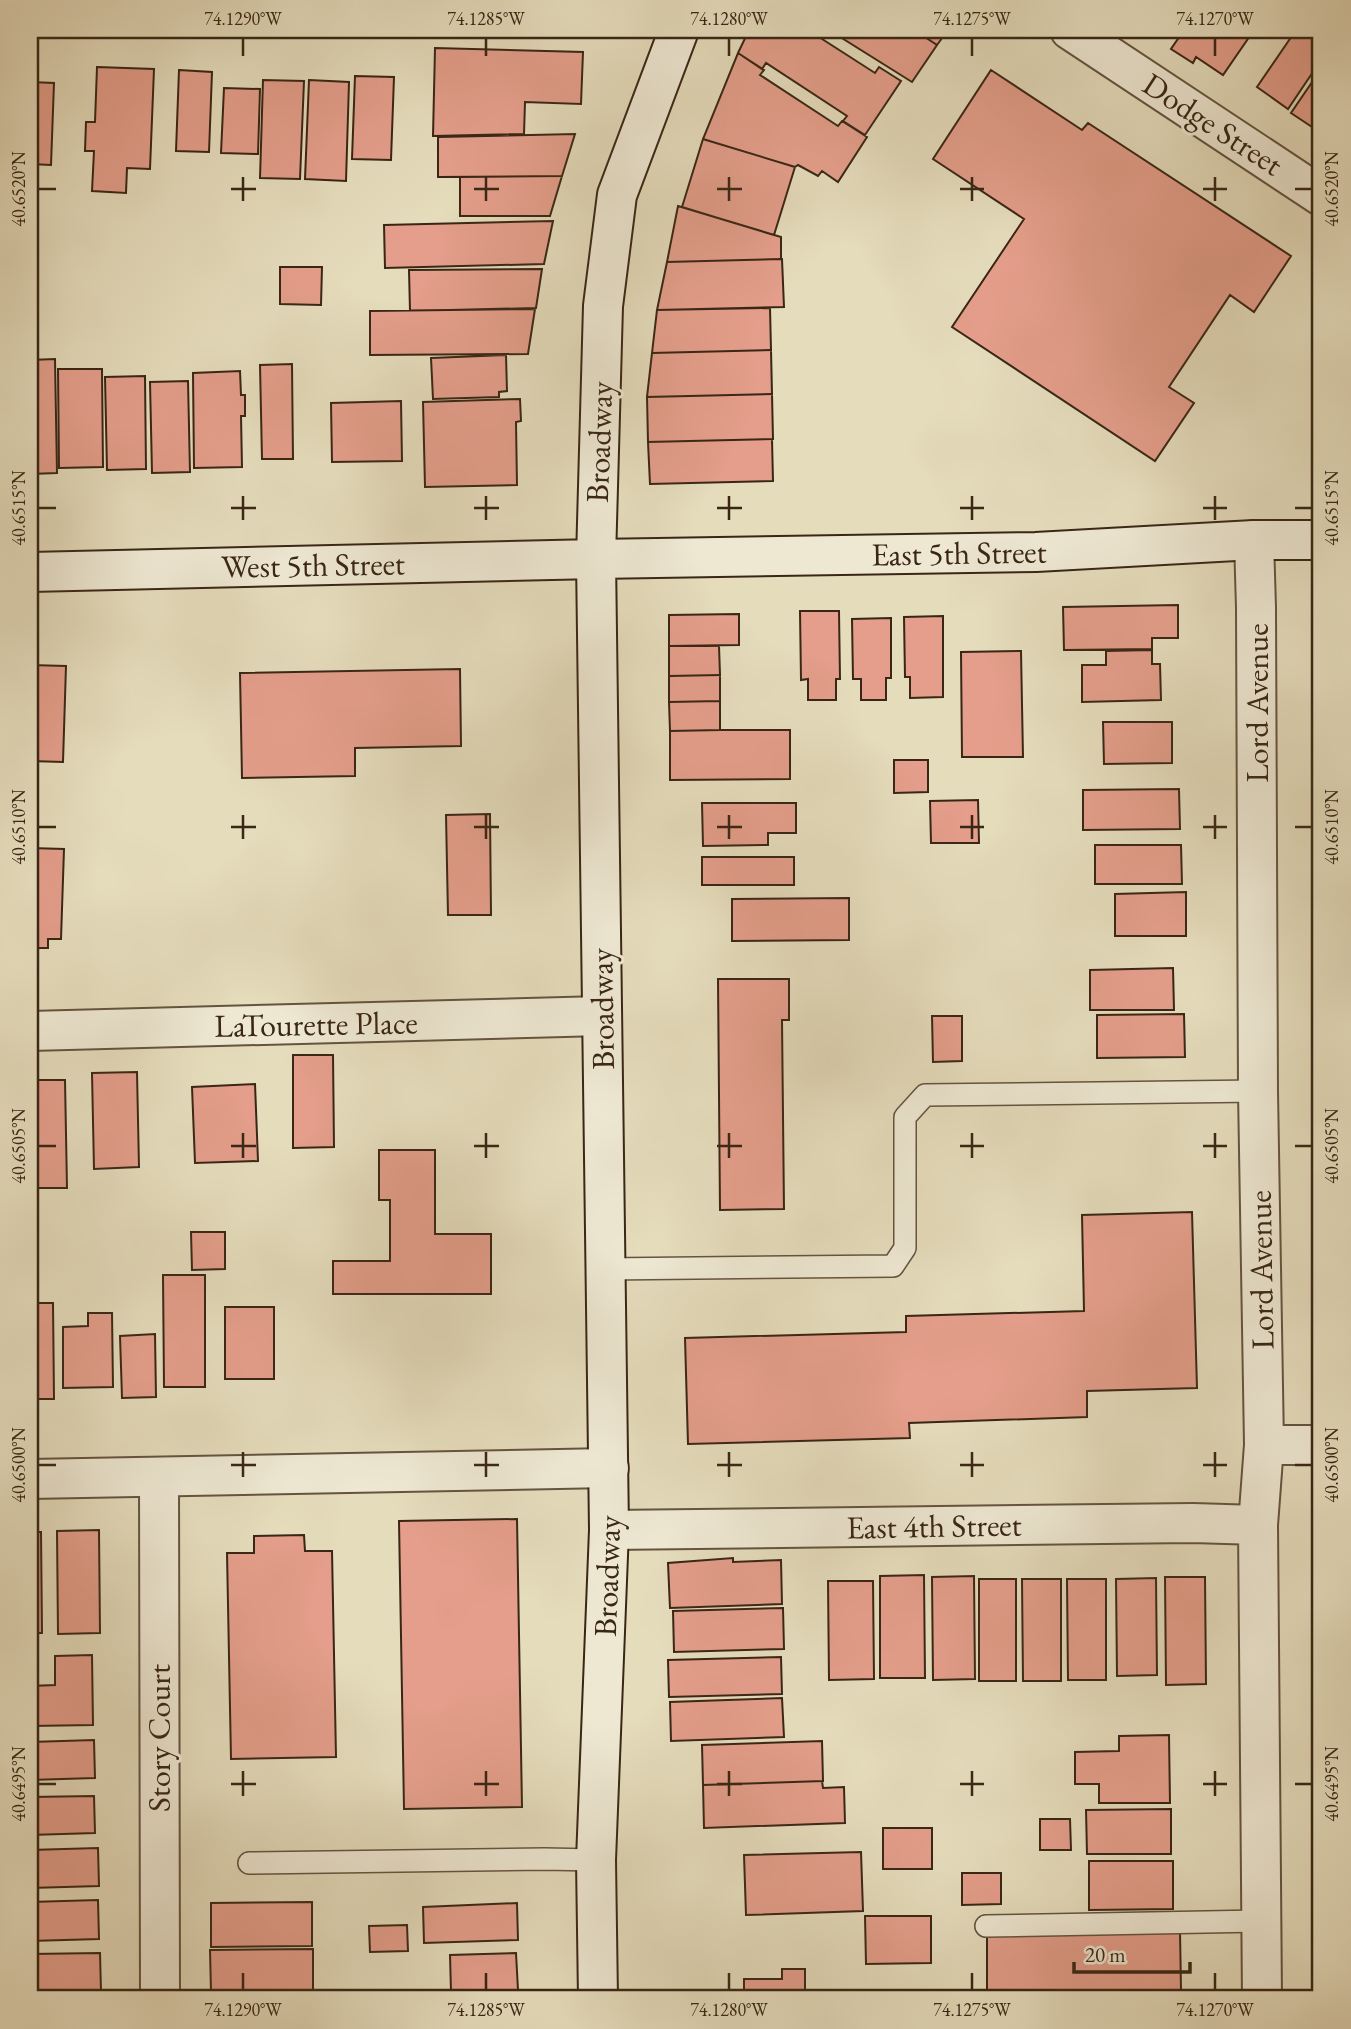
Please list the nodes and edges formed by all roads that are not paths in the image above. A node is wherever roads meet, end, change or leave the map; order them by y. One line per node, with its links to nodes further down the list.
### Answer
1 (679, 30): 6 (street, Broadway)
2 (1070, 30): 3 (street, Dodge Street)
3 (1321, 196)
4 (1254, 540): 5 (street, East 5th Street); 6 (street, East 5th Street); 10 (street, Lord Avenue)
5 (1321, 540)
6 (596, 559): 7 (street, West 5th Street); 8 (street, Broadway)
7 (30, 572)
8 (601, 1016): 9 (street, LaTourette Place); 11 (street, Broadway)
9 (30, 1031)
10 (1258, 1091): 11 (lane); 13 (street, Lord Avenue)
11 (605, 1269): 14 (street, Broadway)
12 (1321, 1445): 13 (street)
13 (1264, 1446): 17 (street, Lord Avenue)
14 (609, 1468): 15 (street); 18 (street, Broadway)
15 (159, 1477): 16 (street); 23 (street, Story Court)
16 (30, 1479)
17 (1258, 1525): 18 (street, East 4th Street); 21 (street, Lord Avenue)
18 (609, 1530): 19 (street, Broadway)
19 (596, 1860): 20 (lane); 24 (street, Broadway)
20 (249, 1863)
21 (1260, 1921): 22 (lane); 25 (street, Lord Avenue)
22 (986, 1926)
23 (160, 1999)
24 (598, 1999)
25 (1262, 1999)

